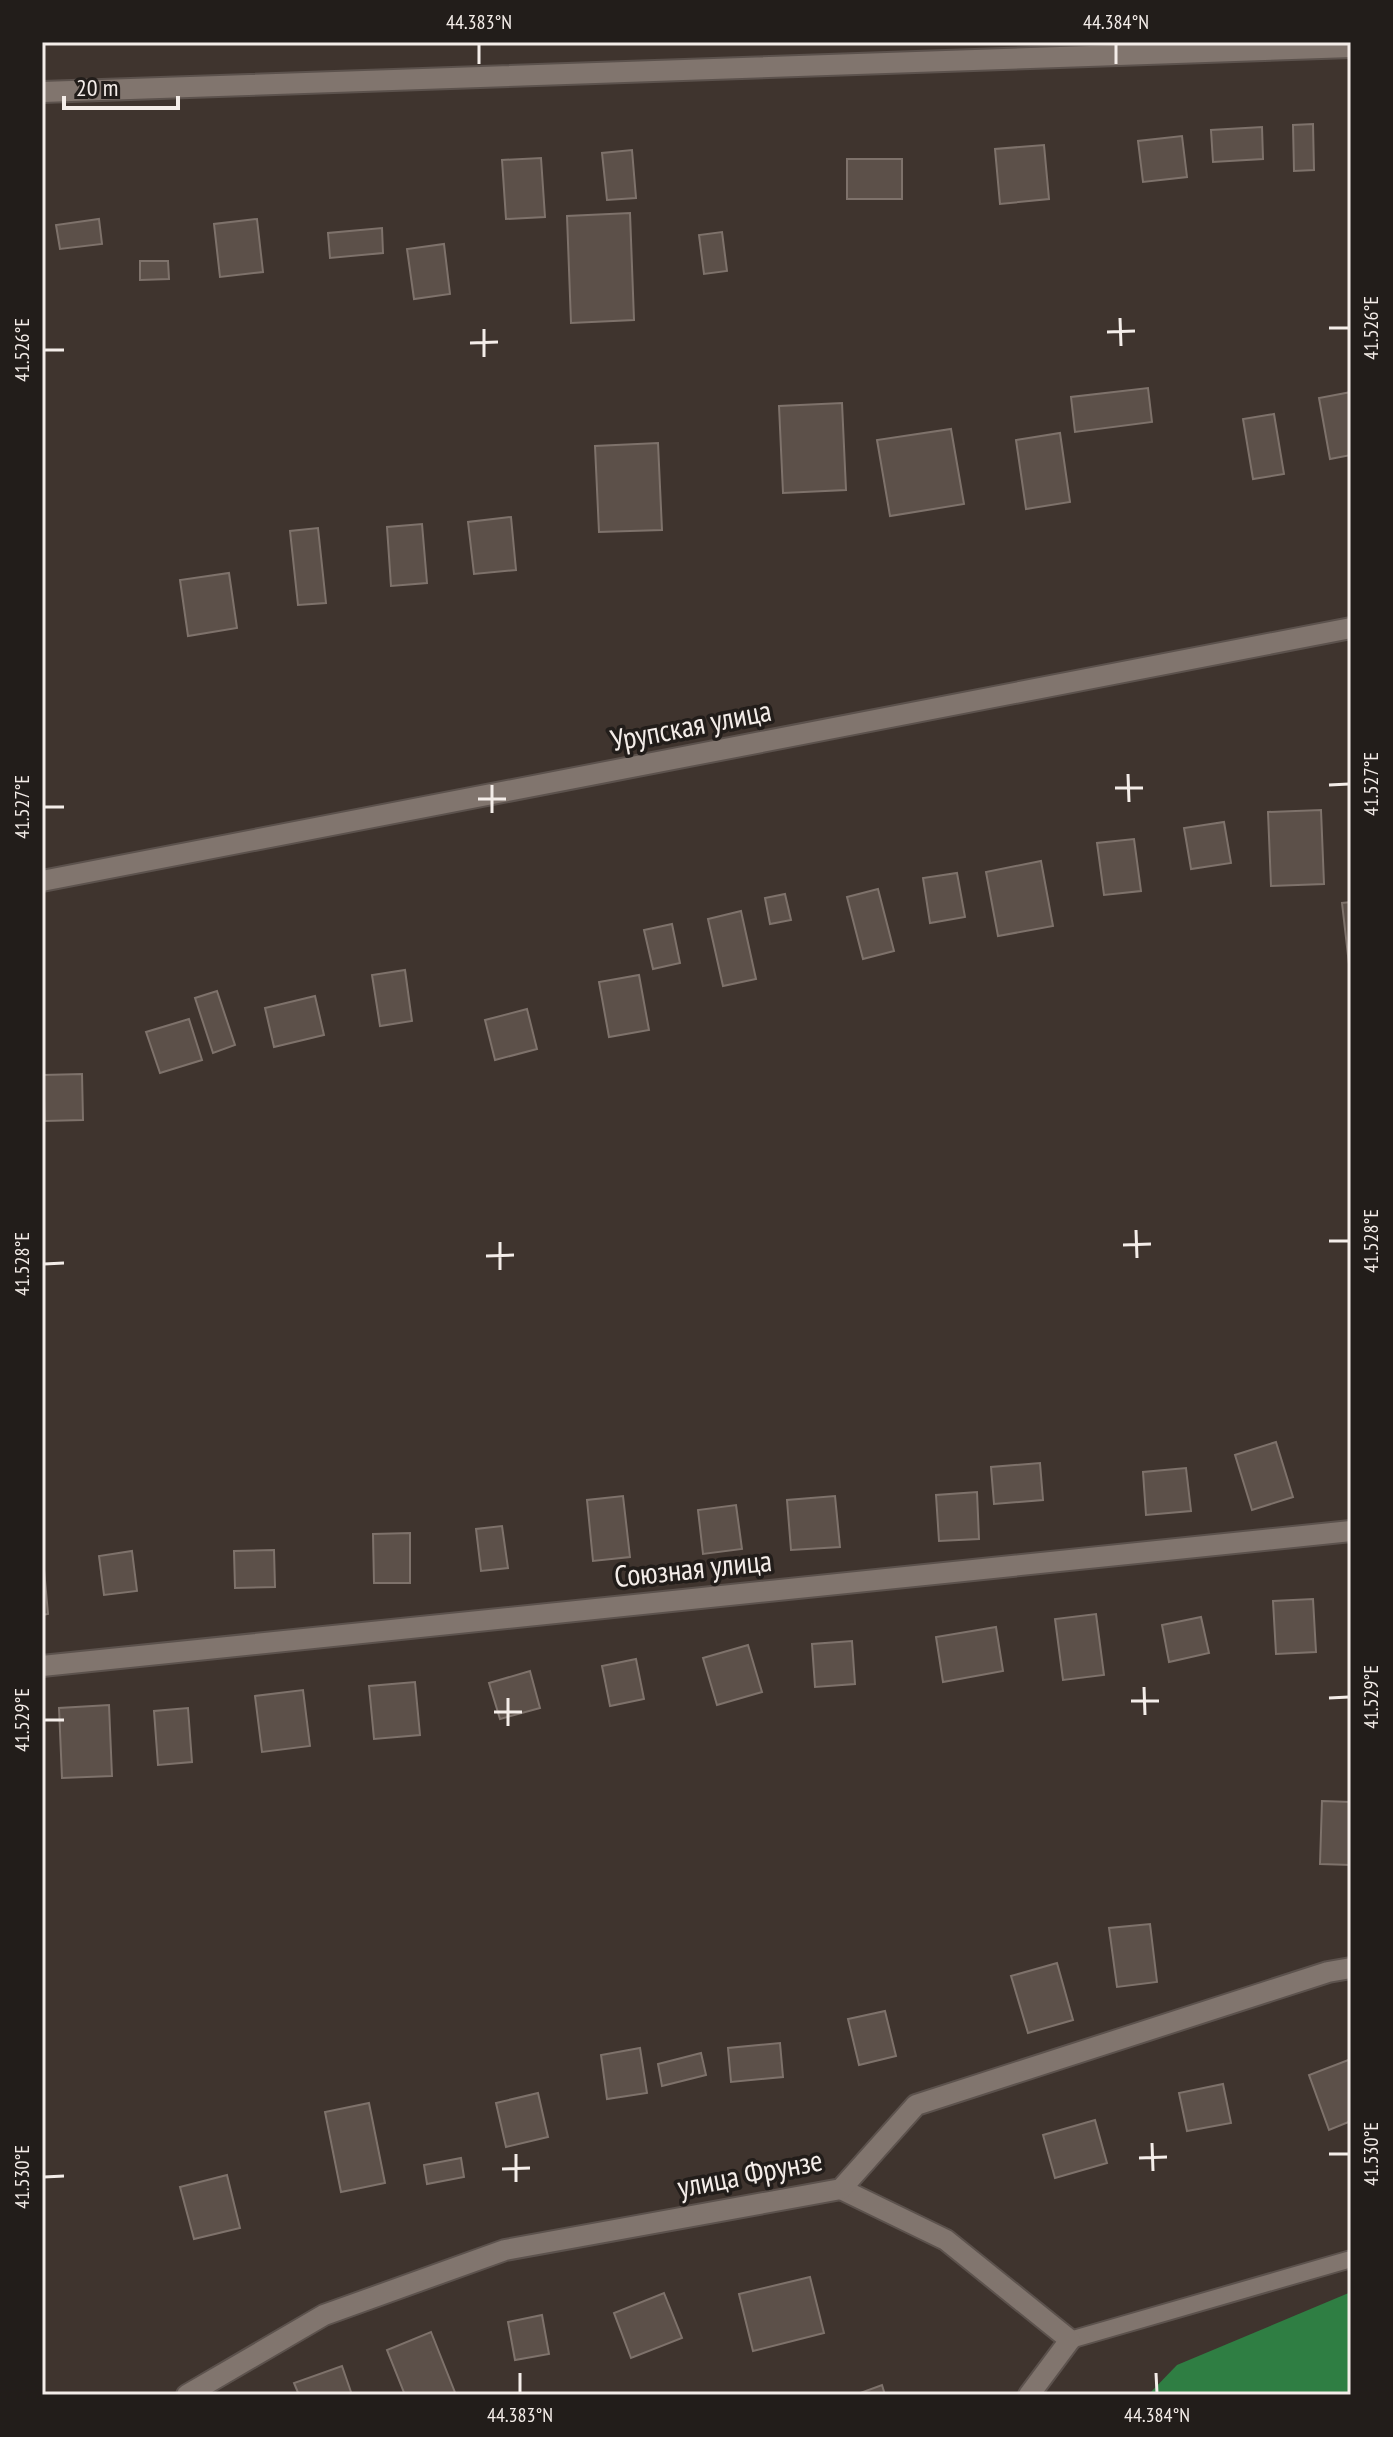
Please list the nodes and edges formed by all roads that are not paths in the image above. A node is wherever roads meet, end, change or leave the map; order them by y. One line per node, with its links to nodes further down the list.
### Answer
1 (1351, 47): 2 (street)
2 (42, 92)
3 (1351, 628): 4 (street, Урупская улица)
4 (42, 881)
5 (1351, 1531): 6 (street, Союзная улица)
6 (42, 1666)
7 (1351, 1968): 8 (street, улица Фрунзе)
8 (841, 2189): 10 (street); 11 (street, улица Фрунзе)
9 (1351, 2259): 10 (lane)
10 (1070, 2340): 12 (street)
11 (187, 2395)
12 (1029, 2395)

